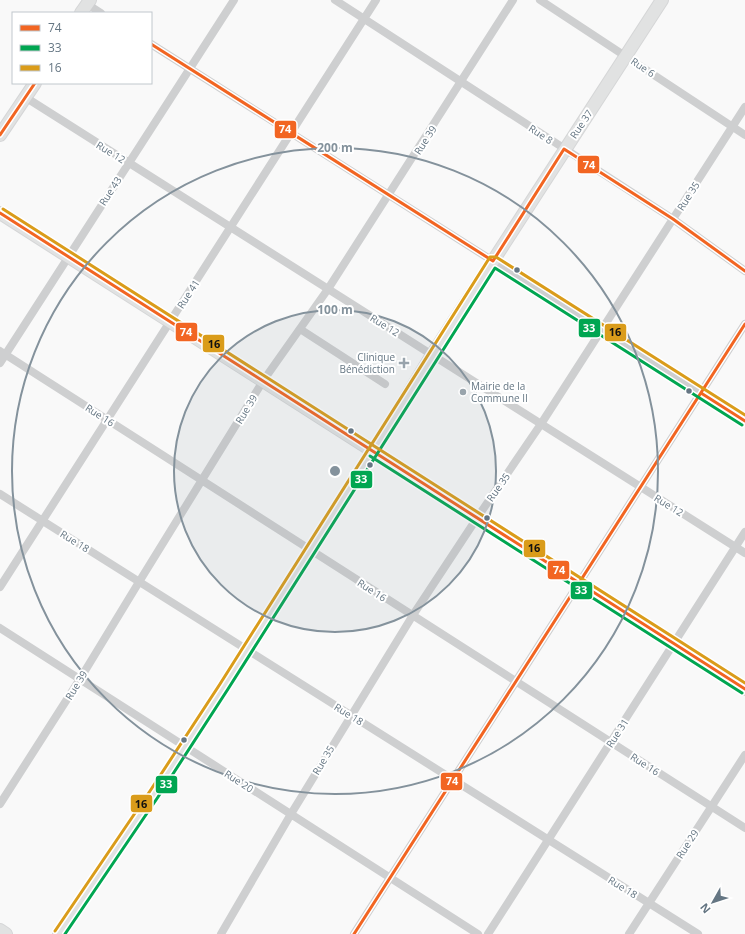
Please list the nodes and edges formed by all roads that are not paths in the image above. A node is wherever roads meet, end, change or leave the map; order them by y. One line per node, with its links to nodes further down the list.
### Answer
1 (234, 0): 12 (street, Rue 43)
2 (335, 0): 9 (street, Rue 8)
3 (376, 0): 9 (street, Rue 41)
4 (513, 0): 13 (street, Rue 39)
5 (540, 0): 11 (street, Rue 6)
6 (662, 0): 11 (street, Rue 37)
7 (86, 6): 8 (street)
8 (99, 12)
9 (364, 19): 13 (street, Rue 8); 18 (street, Rue 41)
10 (152, 45): 12 (street)
11 (626, 56): 17 (street, Rue 6); 21 (street, Rue 37)
12 (189, 69): 18 (street); 22 (street, Rue 43)
13 (462, 82): 21 (street, Rue 8); 23 (street, Rue 39)
14 (33, 84): 15 (street)
15 (25, 97): 19 (street); 22 (street, Rue 12)
16 (745, 107): 17 (street, Rue 35)
17 (732, 127): 20 (street, Rue 6); 25 (street, Rue 35)
18 (291, 133): 23 (street); 26 (street, Rue 41)
19 (0, 135)
20 (745, 135)
21 (564, 149): 25 (street, Rue 8); 28 (street, Rue 37)
22 (129, 163): 26 (street, Rue 12); 27 (street, Rue 43)
23 (389, 195): 28 (street); 30 (street, Rue 39)
24 (0, 213): 27 (street)
25 (673, 219): 29 (street, Rue 8); 34 (street, Rue 35)
26 (230, 227): 30 (street, Rue 12); 31 (street, Rue 41)
27 (68, 257): 31 (street); 35 (street, Rue 43)
28 (493, 261): 34 (street); 36 (street, Rue 37)
29 (745, 271)
30 (328, 289): 33 (street, Rue 39); 36 (street, Rue 12)
31 (170, 322): 38 (street); 41 (street, Rue 41)
32 (745, 324): 40 (street)
33 (300, 329): 38 (street, Rue 39); 39 (street)
34 (602, 330): 40 (street); 43 (street, Rue 35)
35 (3, 353): 37 (street, Rue 43); 41 (street, Rue 16)
36 (432, 355): 43 (street, Rue 12); 44 (street, Rue 37)
37 (0, 362)
38 (263, 381): 44 (street); 45 (street, Rue 39)
39 (386, 384)
40 (701, 393): 42 (street); 46 (street)
41 (107, 420): 45 (street, Rue 16); 49 (street, Rue 41)
42 (745, 421)
43 (541, 424): 46 (street, Rue 12); 48 (street, Rue 35)
44 (373, 452): 48 (street); 52 (street, Rue 37)
45 (202, 480): 52 (street, Rue 16); 54 (street, Rue 39)
46 (640, 487): 51 (street, Rue 12); 55 (street)
47 (0, 494): 49 (street, Rue 18)
48 (476, 518): 55 (street); 57 (street, Rue 35)
49 (42, 521): 54 (street, Rue 18); 56 (street, Rue 41)
50 (745, 532): 51 (street, Rue 31)
51 (735, 547): 53 (street, Rue 12); 59 (street, Rue 31)
52 (310, 549): 57 (street, Rue 16); 60 (street, Rue 37)
53 (745, 553)
54 (139, 582): 60 (street, Rue 18); 61 (street, Rue 39)
55 (579, 583): 59 (street); 62 (street)
56 (0, 587)
57 (413, 616): 62 (street, Rue 16); 64 (street, Rue 35)
58 (0, 628): 61 (street, Rue 20)
59 (674, 644): 63 (street); 65 (street, Rue 31)
60 (247, 650): 64 (street, Rue 18); 66 (street, Rue 37)
61 (80, 679): 66 (street, Rue 20); 69 (street, Rue 39)
62 (516, 681): 65 (street, Rue 16); 68 (street)
63 (745, 690)
64 (350, 715): 68 (street, Rue 18); 71 (street, Rue 35)
65 (611, 742): 70 (street, Rue 16); 73 (street, Rue 31)
66 (185, 747): 71 (street, Rue 20); 78 (street, Rue 37)
67 (745, 755): 70 (street, Rue 29)
68 (453, 780): 73 (street, Rue 18); 74 (street)
69 (0, 804)
70 (712, 806): 72 (street, Rue 16); 75 (street, Rue 29)
71 (291, 814): 74 (street, Rue 20); 79 (street, Rue 35)
72 (745, 828)
73 (548, 840): 75 (street, Rue 18); 82 (street, Rue 31)
74 (390, 878): 80 (street); 81 (street, Rue 20)
75 (649, 903): 83 (street, Rue 29); 84 (street, Rue 18)
76 (0, 930): 77 (street)
77 (6, 934)
78 (59, 934)
79 (221, 934)
80 (354, 934)
81 (478, 934)
82 (488, 934)
83 (629, 934)
84 (698, 934)

